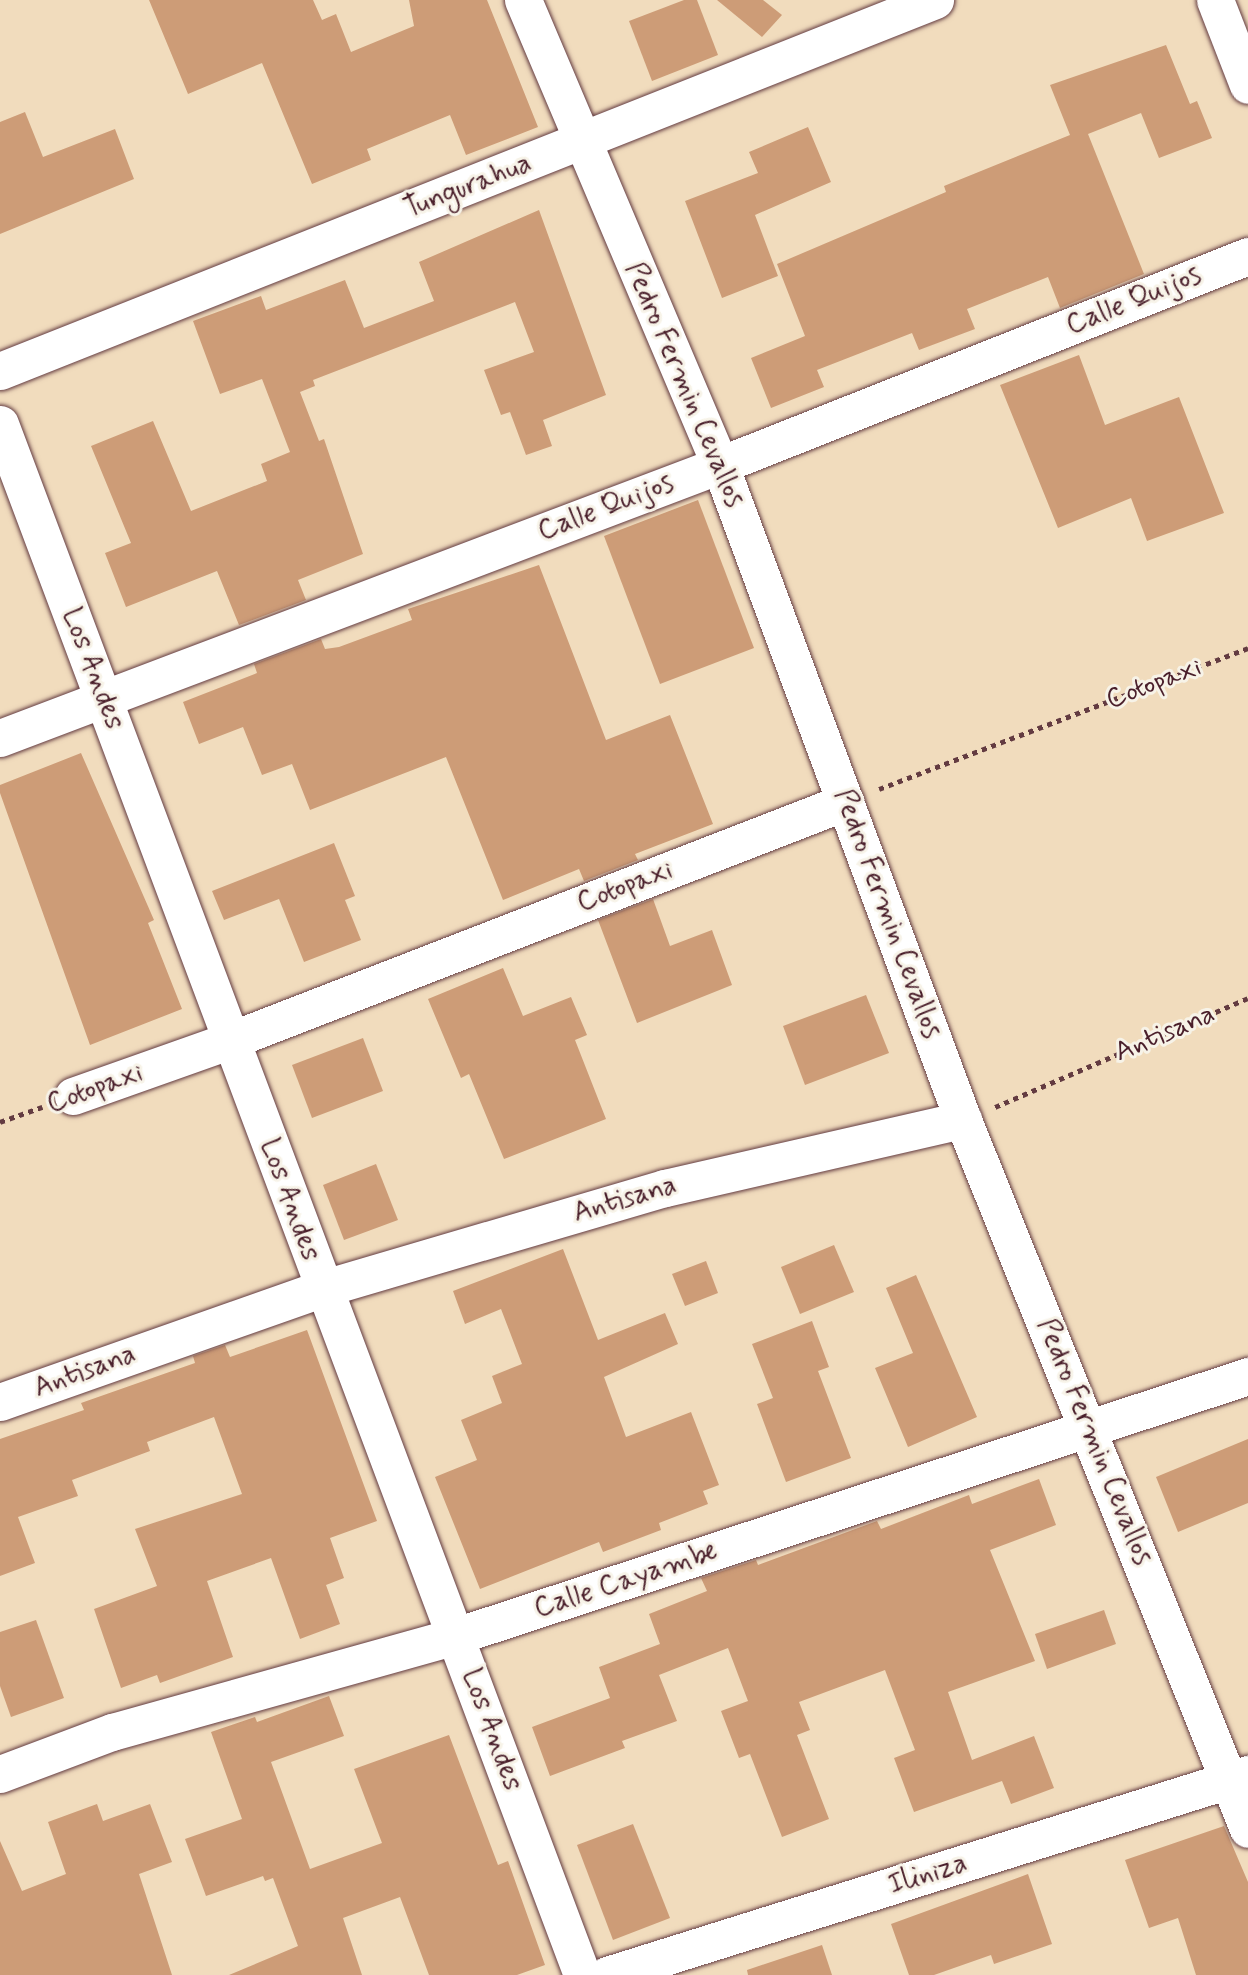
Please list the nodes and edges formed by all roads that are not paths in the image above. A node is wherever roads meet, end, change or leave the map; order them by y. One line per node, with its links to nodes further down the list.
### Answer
1 (523, 0): 5 (street, Pedro Fermin Cevallos)
2 (935, 0): 5 (street, Tungurahua)
3 (1215, 0): 4 (street)
4 (1248, 85)
5 (582, 142): 7 (street, Tungurahua); 9 (street, Pedro Fermin Cevallos)
6 (1248, 256): 9 (street, Calle Quijos)
7 (0, 371)
8 (0, 424): 10 (street, Los Andes)
9 (720, 465): 10 (street, Calle Quijos); 12 (street, Pedro Fermin Cevallos)
10 (103, 699): 11 (street, Calle Quijos); 13 (street, Los Andes)
11 (0, 738)
12 (845, 802): 13 (street, Cotopaxi); 15 (street, Pedro Fermin Cevallos)
13 (231, 1040): 14 (street, Cotopaxi); 16 (street, Los Andes)
14 (73, 1096)
15 (963, 1120): 16 (street, Antisana); 19 (street, Pedro Fermin Cevallos)
16 (321, 1289): 18 (street, Antisana); 20 (street, Los Andes)
17 (1248, 1376): 19 (street, Calle Cayambe)
18 (0, 1402)
19 (1090, 1429): 20 (street, Calle Cayambe); 22 (street, Pedro Fermin Cevallos)
20 (456, 1636): 21 (street, Calle Cayambe); 24 (street, Los Andes)
21 (0, 1774)
22 (1238, 1777): 23 (street, Pedro Fermin Cevallos); 25 (street, Iliniza)
23 (1248, 1829)
24 (582, 1975)
25 (607, 1975)

